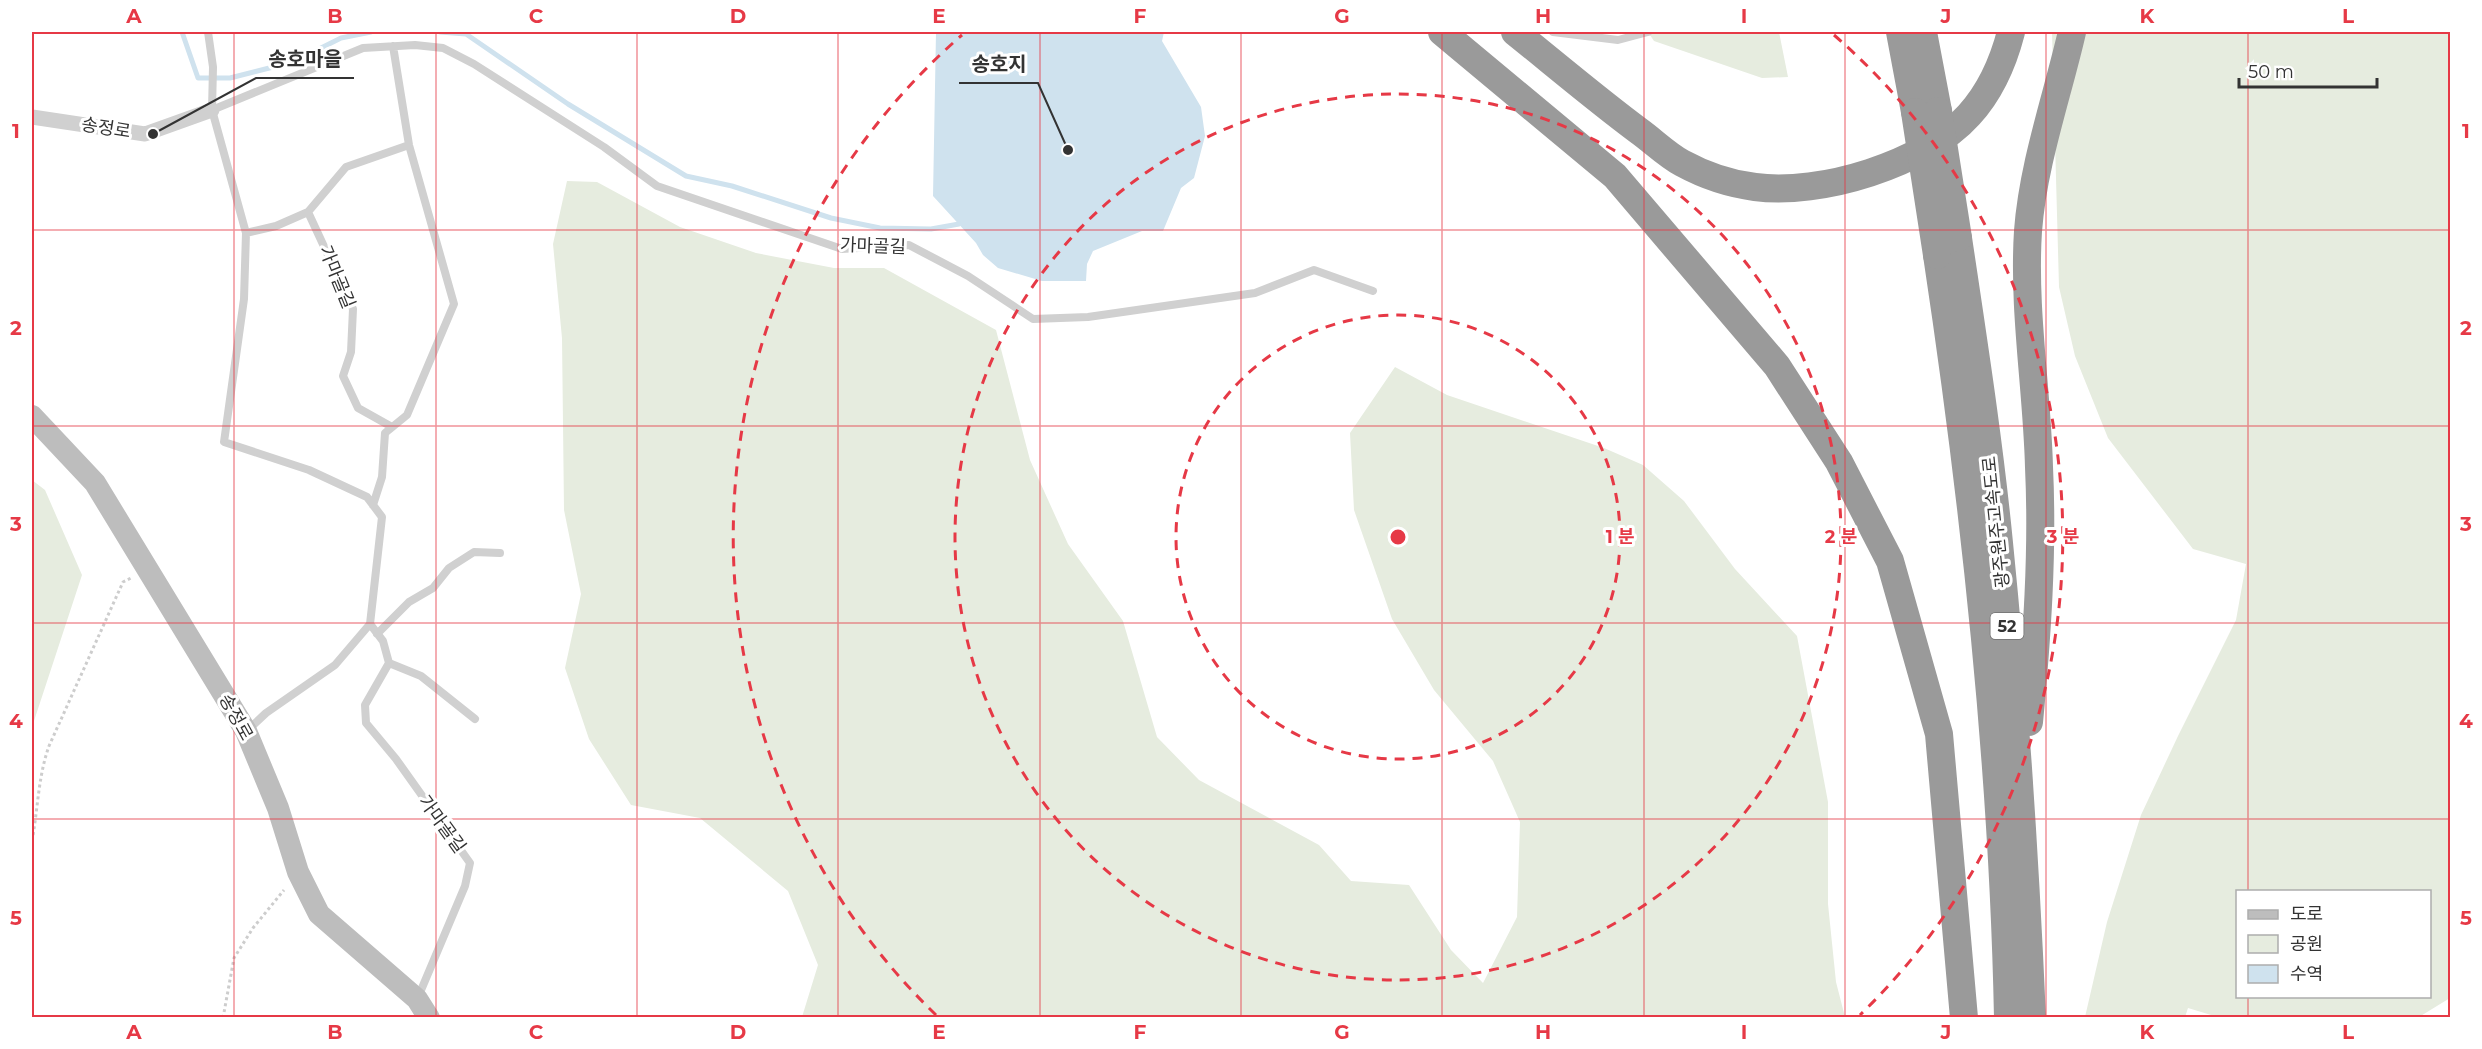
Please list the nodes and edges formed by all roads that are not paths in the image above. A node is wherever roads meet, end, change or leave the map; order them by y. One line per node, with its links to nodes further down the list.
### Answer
1 (208, 32): 11 (lane)
2 (1442, 32): 30 (highway)
3 (1515, 32): 8 (highway)
4 (1553, 32): 5 (lane)
5 (1648, 32)
6 (1899, 32): 12 (highway, 광주원주고속도로 / 52)
7 (1923, 32): 12 (highway, 광주원주고속도로 / 52)
8 (2011, 32)
9 (2072, 32): 28 (highway)
10 (393, 46): 11 (lane, 가마골길); 14 (lane); 18 (lane, 가마골길)
11 (212, 110): 13 (street, 송정로); 16 (lane)
12 (1926, 111): 17 (highway, 광주원주고속도로 / 52, bridge)
13 (32, 117)
14 (409, 145): 15 (lane); 20 (lane)
15 (308, 213): 16 (lane); 20 (lane, 가마골길)
16 (246, 233): 21 (lane)
17 (1947, 247): 28 (highway, 광주원주고속도로 / 52); 31 (highway, 광주원주고속도로 / 52)
18 (1373, 291)
19 (32, 416): 27 (street, 송정로)
20 (392, 428): 21 (lane)
21 (374, 505): 23 (lane)
22 (500, 553): 24 (lane)
23 (370, 624): 24 (lane); 27 (lane)
24 (377, 634): 25 (lane)
25 (389, 663): 26 (lane); 29 (lane, 가마골길)
26 (475, 719)
27 (246, 731): 29 (street, 송정로)
28 (2021, 799): 32 (highway, 광주원주고속도로 / 52)
29 (423, 1008)
30 (1964, 1017)
31 (2008, 1017)
32 (2032, 1017)

